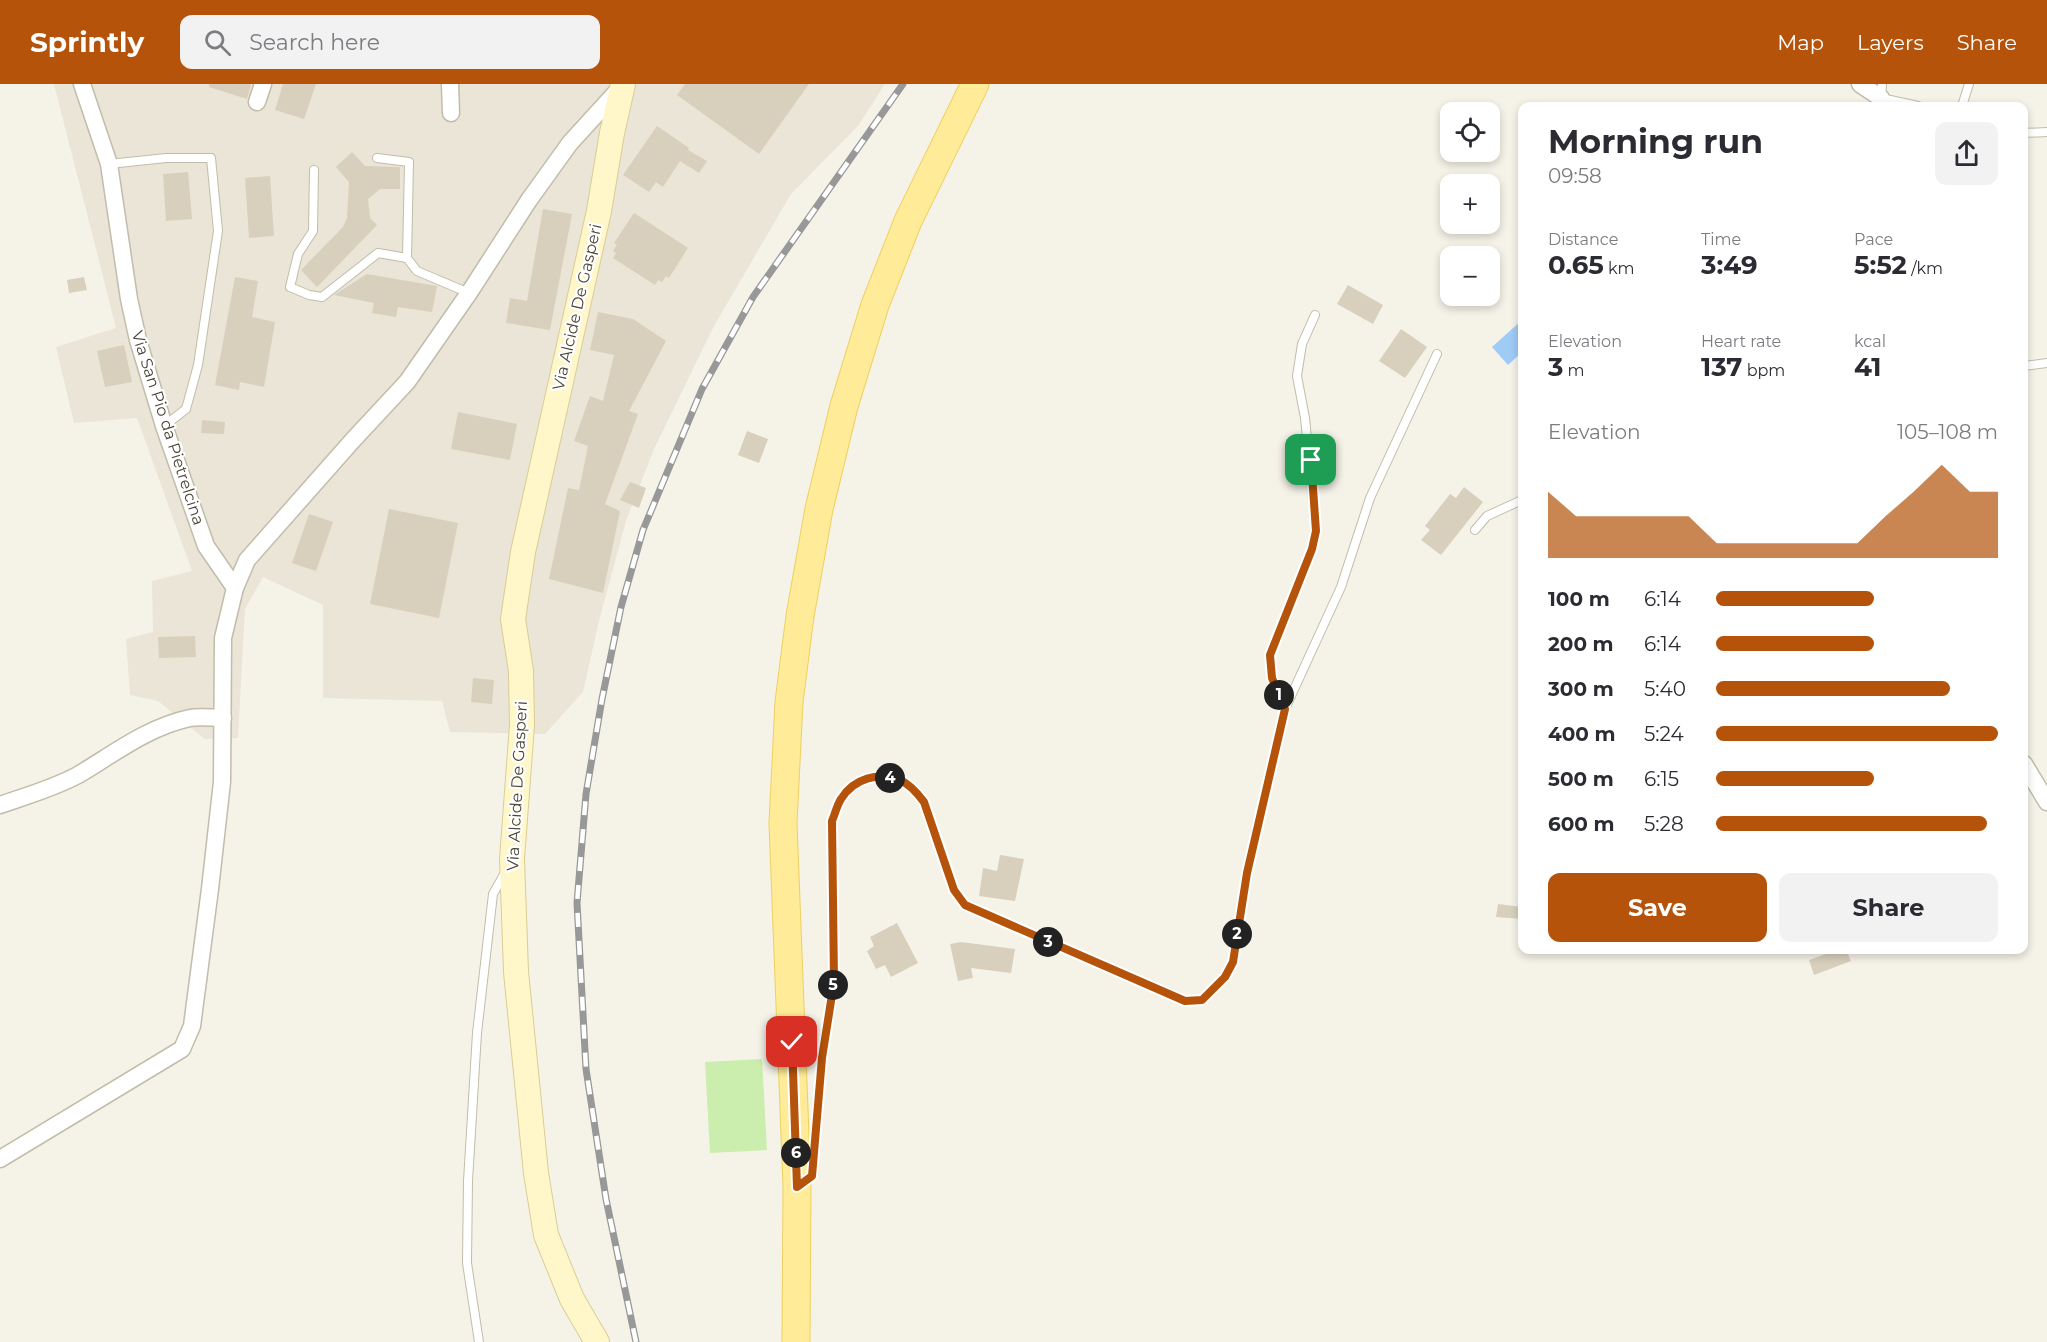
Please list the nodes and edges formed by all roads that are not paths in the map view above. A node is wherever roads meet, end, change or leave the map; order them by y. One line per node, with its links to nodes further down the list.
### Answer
1 (82, 84): 16 (street, Via San Pio da Pietrelcina)
2 (263, 84): 9 (street)
3 (450, 84): 12 (street)
4 (623, 84): 19 (street); 33 (main road, Via Alcide De Gasperi)
5 (975, 84): 35 (main road)
6 (1860, 84): 8 (street)
7 (1969, 84): 11 (lane)
8 (1882, 96): 10 (lane)
9 (257, 102)
10 (1904, 102)
11 (1963, 102)
12 (451, 112)
13 (2047, 132): 14 (lane)
14 (2028, 133)
15 (377, 158): 18 (lane)
16 (109, 164): 24 (street, Via San Pio da Pietrelcina); 24 (lane)
17 (314, 170): 18 (lane)
18 (407, 258): 19 (lane)
19 (469, 293): 27 (street)
20 (1316, 315): 28 (lane)
21 (1437, 354): 28 (lane)
22 (2047, 363): 23 (lane)
23 (2028, 365)
24 (164, 426): 27 (street, Via San Pio da Pietrelcina)
25 (1518, 502): 26 (lane)
26 (1475, 530)
27 (235, 588): 29 (street)
28 (1285, 709): 35 (lane)
29 (223, 718): 32 (street); 34 (street)
30 (2028, 771): 31 (street)
31 (2047, 802)
32 (0, 805)
33 (512, 859): 36 (lane); 37 (main road, Via Alcide De Gasperi)
34 (0, 1159)
35 (797, 1187): 38 (main road)
36 (479, 1342)
37 (597, 1342)
38 (796, 1342)

